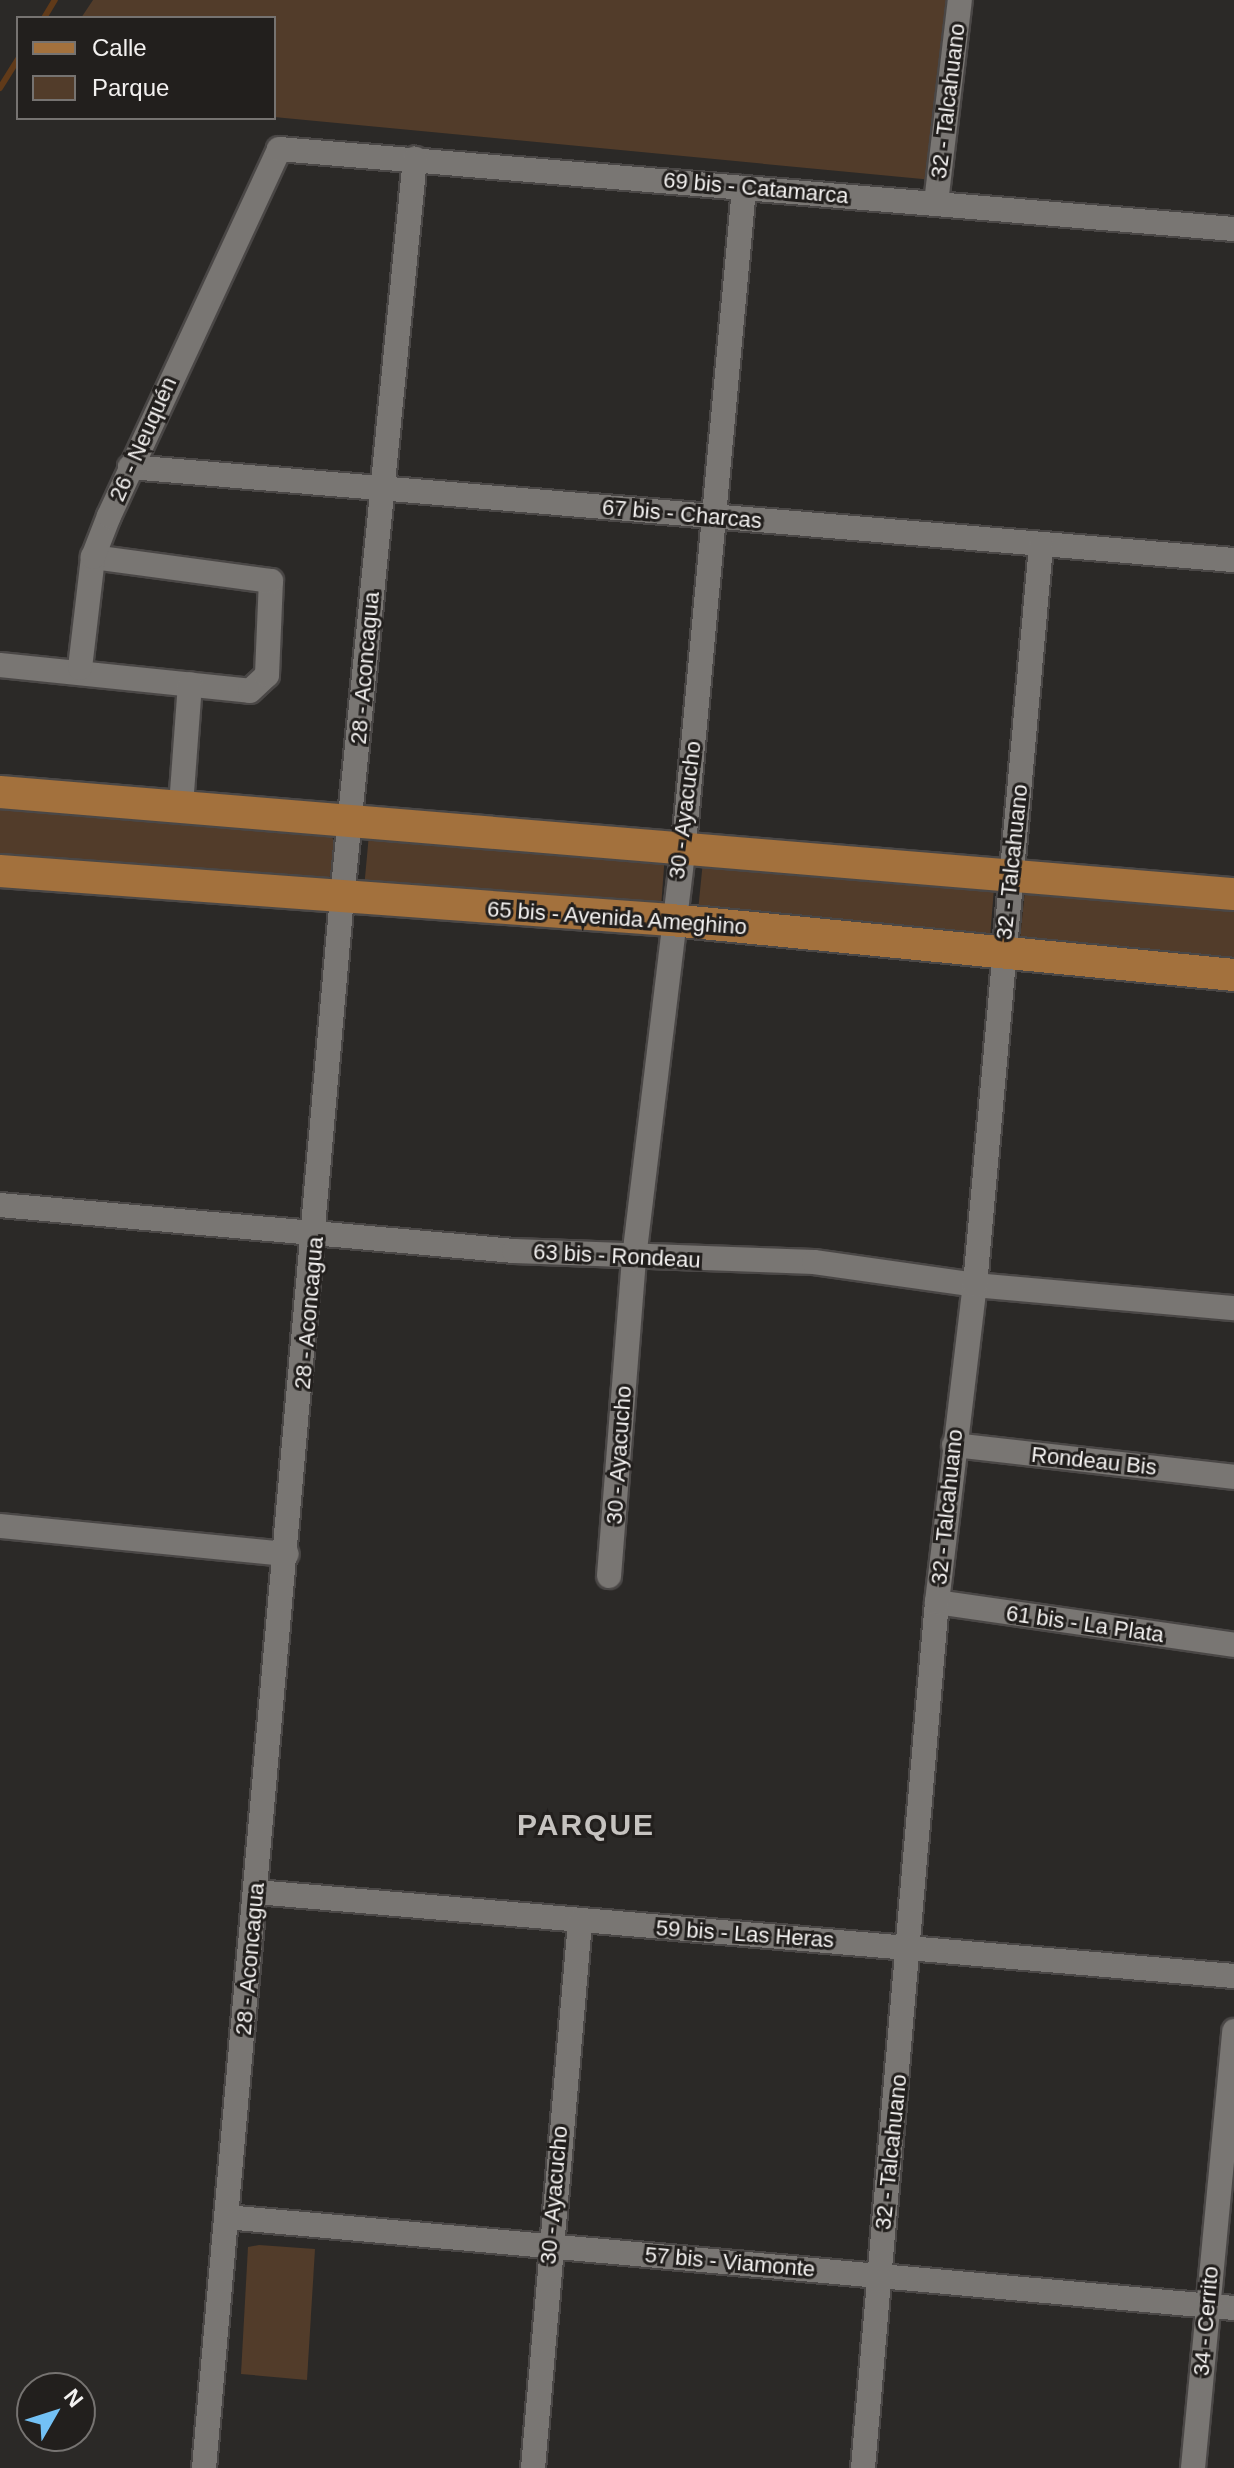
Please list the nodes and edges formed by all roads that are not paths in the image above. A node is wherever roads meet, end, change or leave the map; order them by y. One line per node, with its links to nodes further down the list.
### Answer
1 (960, 0): 5 (street, 32 - Talcahuano)
2 (279, 149): 3 (street, 69 bis - Catamarca); 7 (street, 26 - Neuquén)
3 (415, 159): 4 (street, 69 bis - Catamarca); 8 (street, 28 - Aconcagua)
4 (744, 188): 5 (street, 69 bis - Catamarca); 9 (street, 30 - Ayacucho)
5 (936, 203): 6 (street, 69 bis - Catamarca)
6 (1234, 229)
7 (130, 467): 8 (street, 67 bis - Charcas); 11 (street, 26 - Neuquén)
8 (380, 489): 9 (street, 67 bis - Charcas); 18 (street, 28 - Aconcagua)
9 (715, 517): 10 (street, 67 bis - Charcas); 19 (street, 30 - Ayacucho)
10 (1041, 546): 12 (street, 67 bis - Charcas); 21 (street, 32 - Talcahuano)
11 (93, 557): 14 (street, 26 - Neuquén); 15 (street)
12 (1234, 560)
13 (0, 665): 14 (street)
14 (80, 668): 15 (street)
15 (190, 684): 17 (street)
16 (0, 792): 17 (main road)
17 (181, 806): 18 (main road)
18 (353, 820): 19 (main road); 23 (street, 28 - Aconcagua)
19 (684, 844): 21 (main road); 24 (street, 30 - Ayacucho)
20 (0, 871): 23 (main road, 65 bis - Avenida Ameghino)
21 (1011, 874): 22 (main road); 25 (street, 32 - Talcahuano)
22 (1234, 894)
23 (342, 898): 24 (main road, 65 bis - Avenida Ameghino); 28 (street, 28 - Aconcagua)
24 (671, 920): 25 (main road, 65 bis - Avenida Ameghino); 29 (street, 30 - Ayacucho)
25 (1003, 952): 26 (main road, 65 bis - Avenida Ameghino); 30 (street, 32 - Talcahuano)
26 (1234, 975)
27 (0, 1205): 28 (street, 63 bis - Rondeau)
28 (316, 1229): 29 (street, 63 bis - Rondeau); 35 (street, 28 - Aconcagua)
29 (634, 1258): 30 (street, 63 bis - Rondeau); 36 (street, 30 - Ayacucho)
30 (975, 1285): 31 (street, 63 bis - Rondeau); 32 (street, 32 - Talcahuano)
31 (1234, 1308)
32 (954, 1445): 33 (street, Rondeau Bis); 37 (street, 32 - Talcahuano)
33 (1234, 1477)
34 (0, 1526): 35 (street)
35 (287, 1554): 39 (street, 28 - Aconcagua)
36 (609, 1576)
37 (937, 1602): 38 (street, 61 bis - La Plata); 41 (street, 32 - Talcahuano)
38 (1234, 1645)
39 (256, 1892): 40 (street, 59 bis - Las Heras); 44 (street, 28 - Aconcagua)
40 (580, 1922): 41 (street, 59 bis - Las Heras); 45 (street, 30 - Ayacucho)
41 (911, 1946): 42 (street, 59 bis - Las Heras); 46 (street, 32 - Talcahuano)
42 (1234, 1976)
43 (1234, 2031): 47 (street, 34 - Cerrito)
44 (226, 2217): 45 (street, 57 bis - Viamonte); 49 (street, 28 - Aconcagua)
45 (548, 2245): 46 (street, 57 bis - Viamonte); 50 (street, 30 - Ayacucho)
46 (879, 2276): 47 (street, 57 bis - Viamonte); 51 (street, 32 - Talcahuano)
47 (1208, 2306): 48 (street, 57 bis - Viamonte); 52 (street, 34 - Cerrito)
48 (1234, 2308)
49 (204, 2468)
50 (533, 2468)
51 (863, 2468)
52 (1193, 2468)

